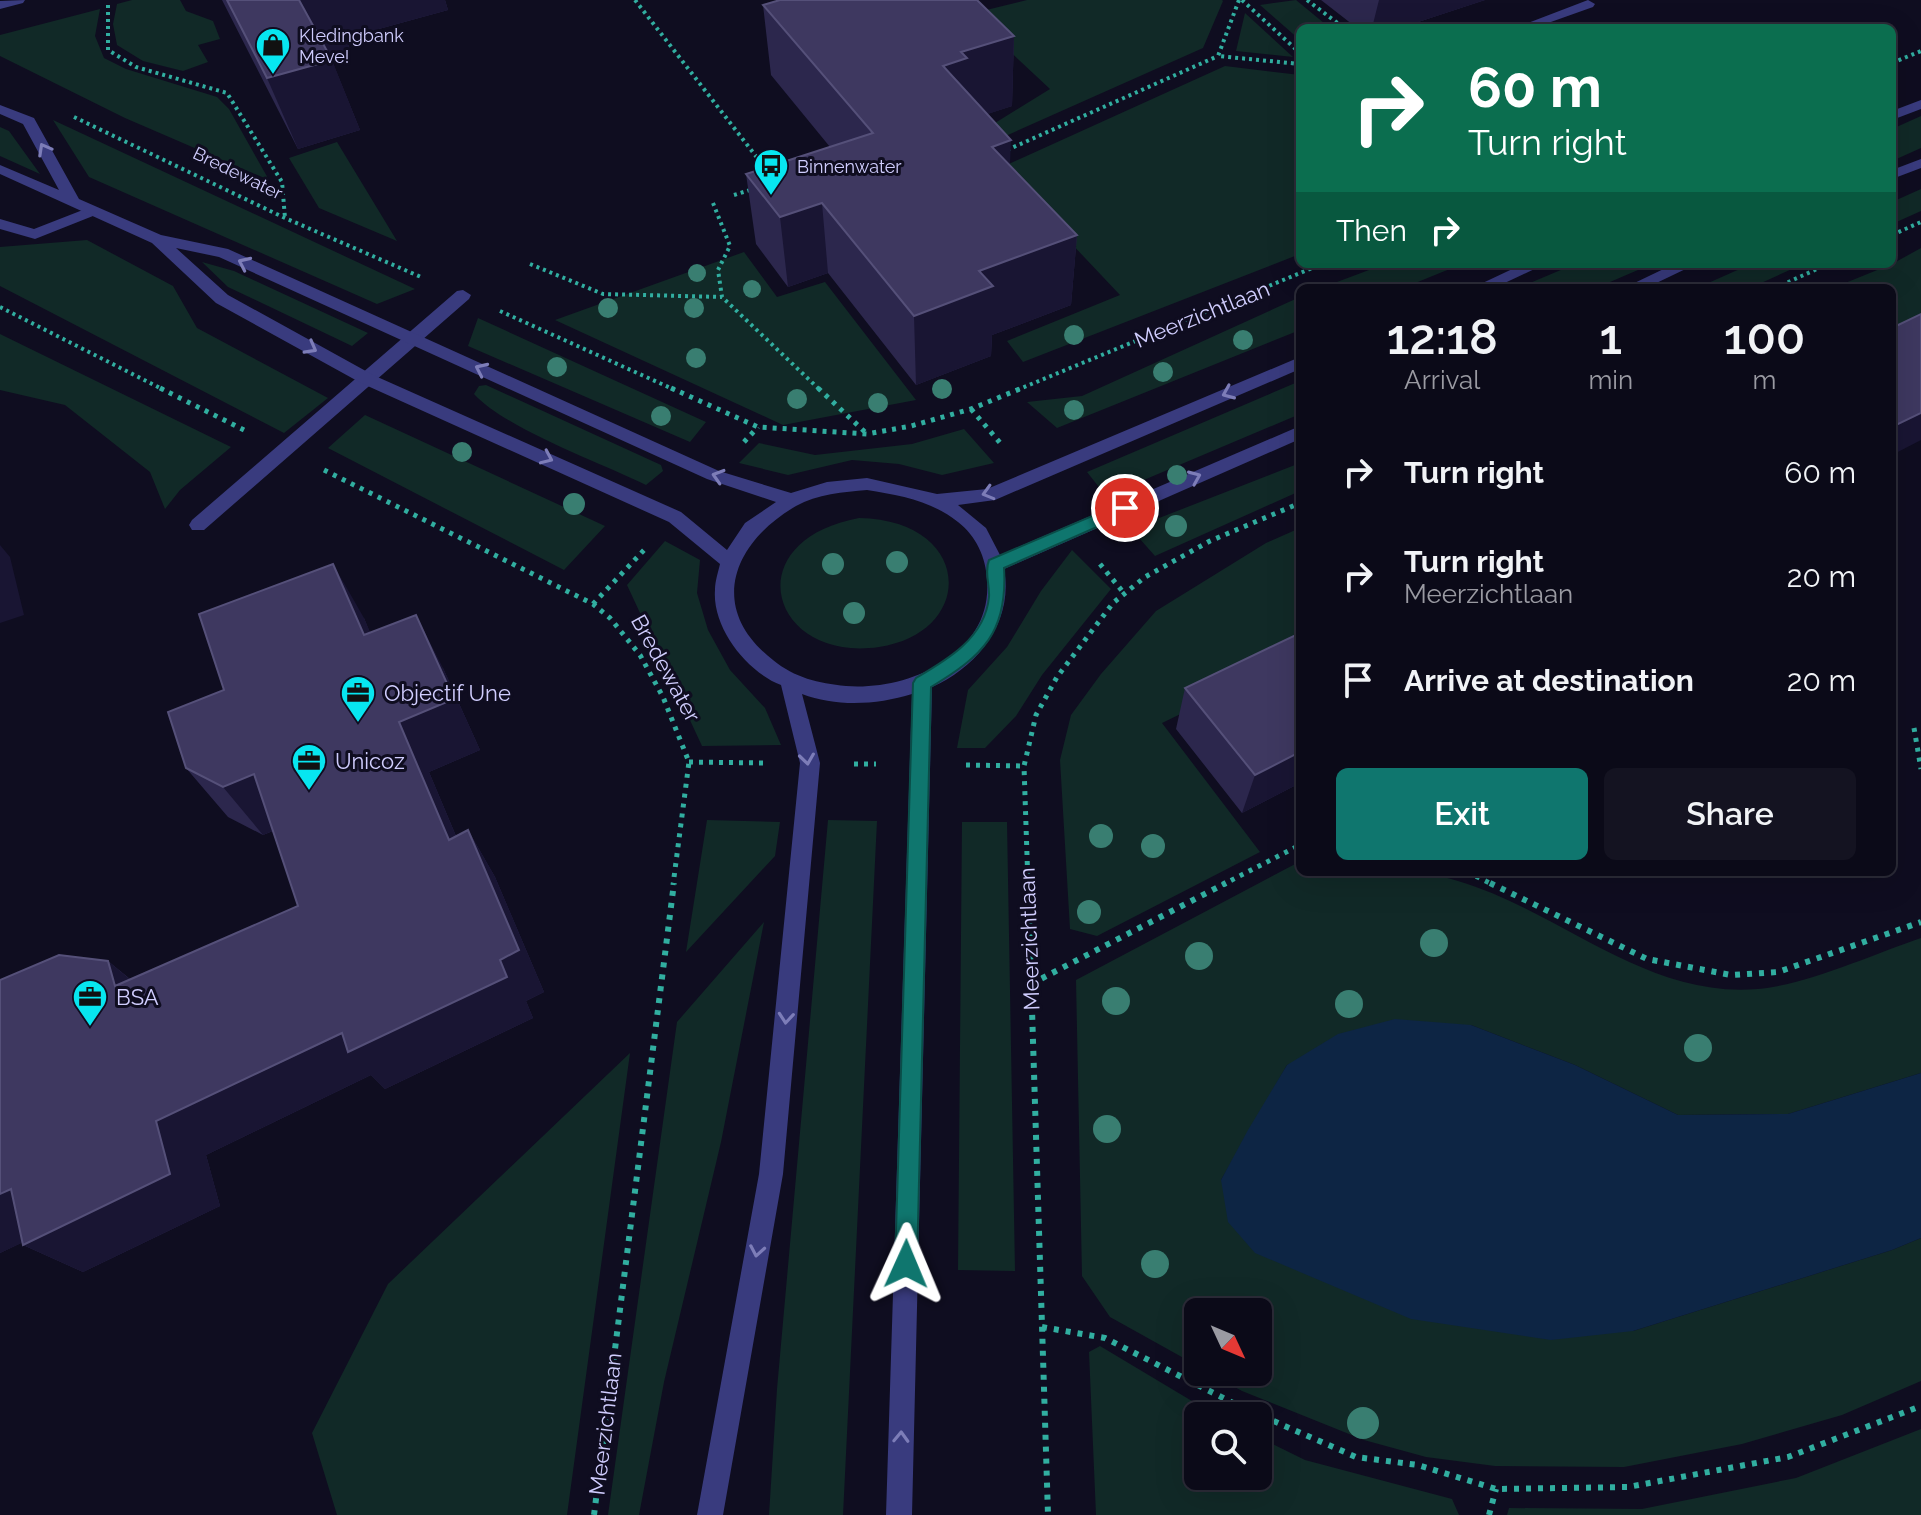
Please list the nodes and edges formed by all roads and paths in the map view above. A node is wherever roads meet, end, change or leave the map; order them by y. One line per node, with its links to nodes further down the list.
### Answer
1 (18, 0): 6 (street)
2 (635, 0): 23 (path)
3 (1240, 0): 10 (path); 12 (path)
4 (1307, 0): 8 (path)
5 (1588, 4): 9 (street)
6 (0, 5)
7 (108, 5): 29 (path)
8 (1339, 24)
9 (1533, 24)
10 (1296, 49)
11 (1921, 51): 13 (path)
12 (1218, 56): 14 (path); 19 (path)
13 (1896, 61)
14 (1296, 64)
15 (1921, 104): 18 (street)
16 (0, 109): 26 (street, one-way to 16)
17 (61, 111): 29 (path, Bredewater)
18 (1896, 114)
19 (997, 154)
20 (1921, 163): 22 (street)
21 (0, 169): 26 (street)
22 (1896, 173)
23 (775, 181)
24 (761, 186): 25 (path)
25 (734, 195)
26 (74, 203): 28 (street)
27 (713, 203): 43 (path)
28 (93, 211): 31 (street); 33 (street)
29 (285, 218): 42 (path, Bredewater)
30 (1921, 222): 32 (path)
31 (0, 224)
32 (1896, 233)
33 (157, 239): 44 (street, one-way to 33); 46 (street, one-way to 46)
34 (530, 264): 43 (path)
35 (1312, 268): 48 (path, Meerzichtlaan)
36 (1528, 268): 39 (street)
37 (1679, 268): 40 (street)
38 (1819, 268): 41 (path)
39 (1490, 284)
40 (1641, 284)
41 (1784, 284)
42 (463, 295): 44 (street); 47 (path, Bredewater)
43 (722, 297): 48 (path)
44 (414, 338): 46 (street); 50 (street, one-way to 44)
45 (1296, 365): 51 (street, one-way to 51)
46 (367, 379): 53 (street); 54 (street, one-way to 54)
47 (758, 427): 48 (path, Meerzichtlaan)
48 (867, 434)
49 (1296, 434): 55 (street, one-way to 49)
50 (792, 500): 51 (street); 54 (street)
51 (939, 500): 55 (street)
52 (1296, 505): 62 (path, Meerzichtlaan)
53 (198, 525)
54 (729, 562): 57 (street)
55 (995, 565): 58 (street)
56 (593, 604): 60 (path, Bredewater)
57 (790, 683): 58 (street); 72 (street, one-way to 72)
58 (922, 683): 61 (street)
59 (1914, 728): 63 (path)
60 (689, 762): 71 (path, Meerzichtlaan)
61 (920, 765): 62 (path); 73 (street, one-way to 61)
62 (1024, 766): 67 (path, Meerzichtlaan)
63 (1921, 769)
64 (1296, 847): 67 (path)
65 (1475, 876): 66 (path)
66 (1921, 922)
67 (1031, 984): 68 (path, Meerzichtlaan)
68 (1042, 1327): 70 (path); 74 (path, Meerzichtlaan)
69 (1921, 1406): 70 (path)
70 (1496, 1489): 75 (path)
71 (594, 1515)
72 (710, 1515)
73 (899, 1515)
74 (1048, 1515)
75 (1489, 1515)

